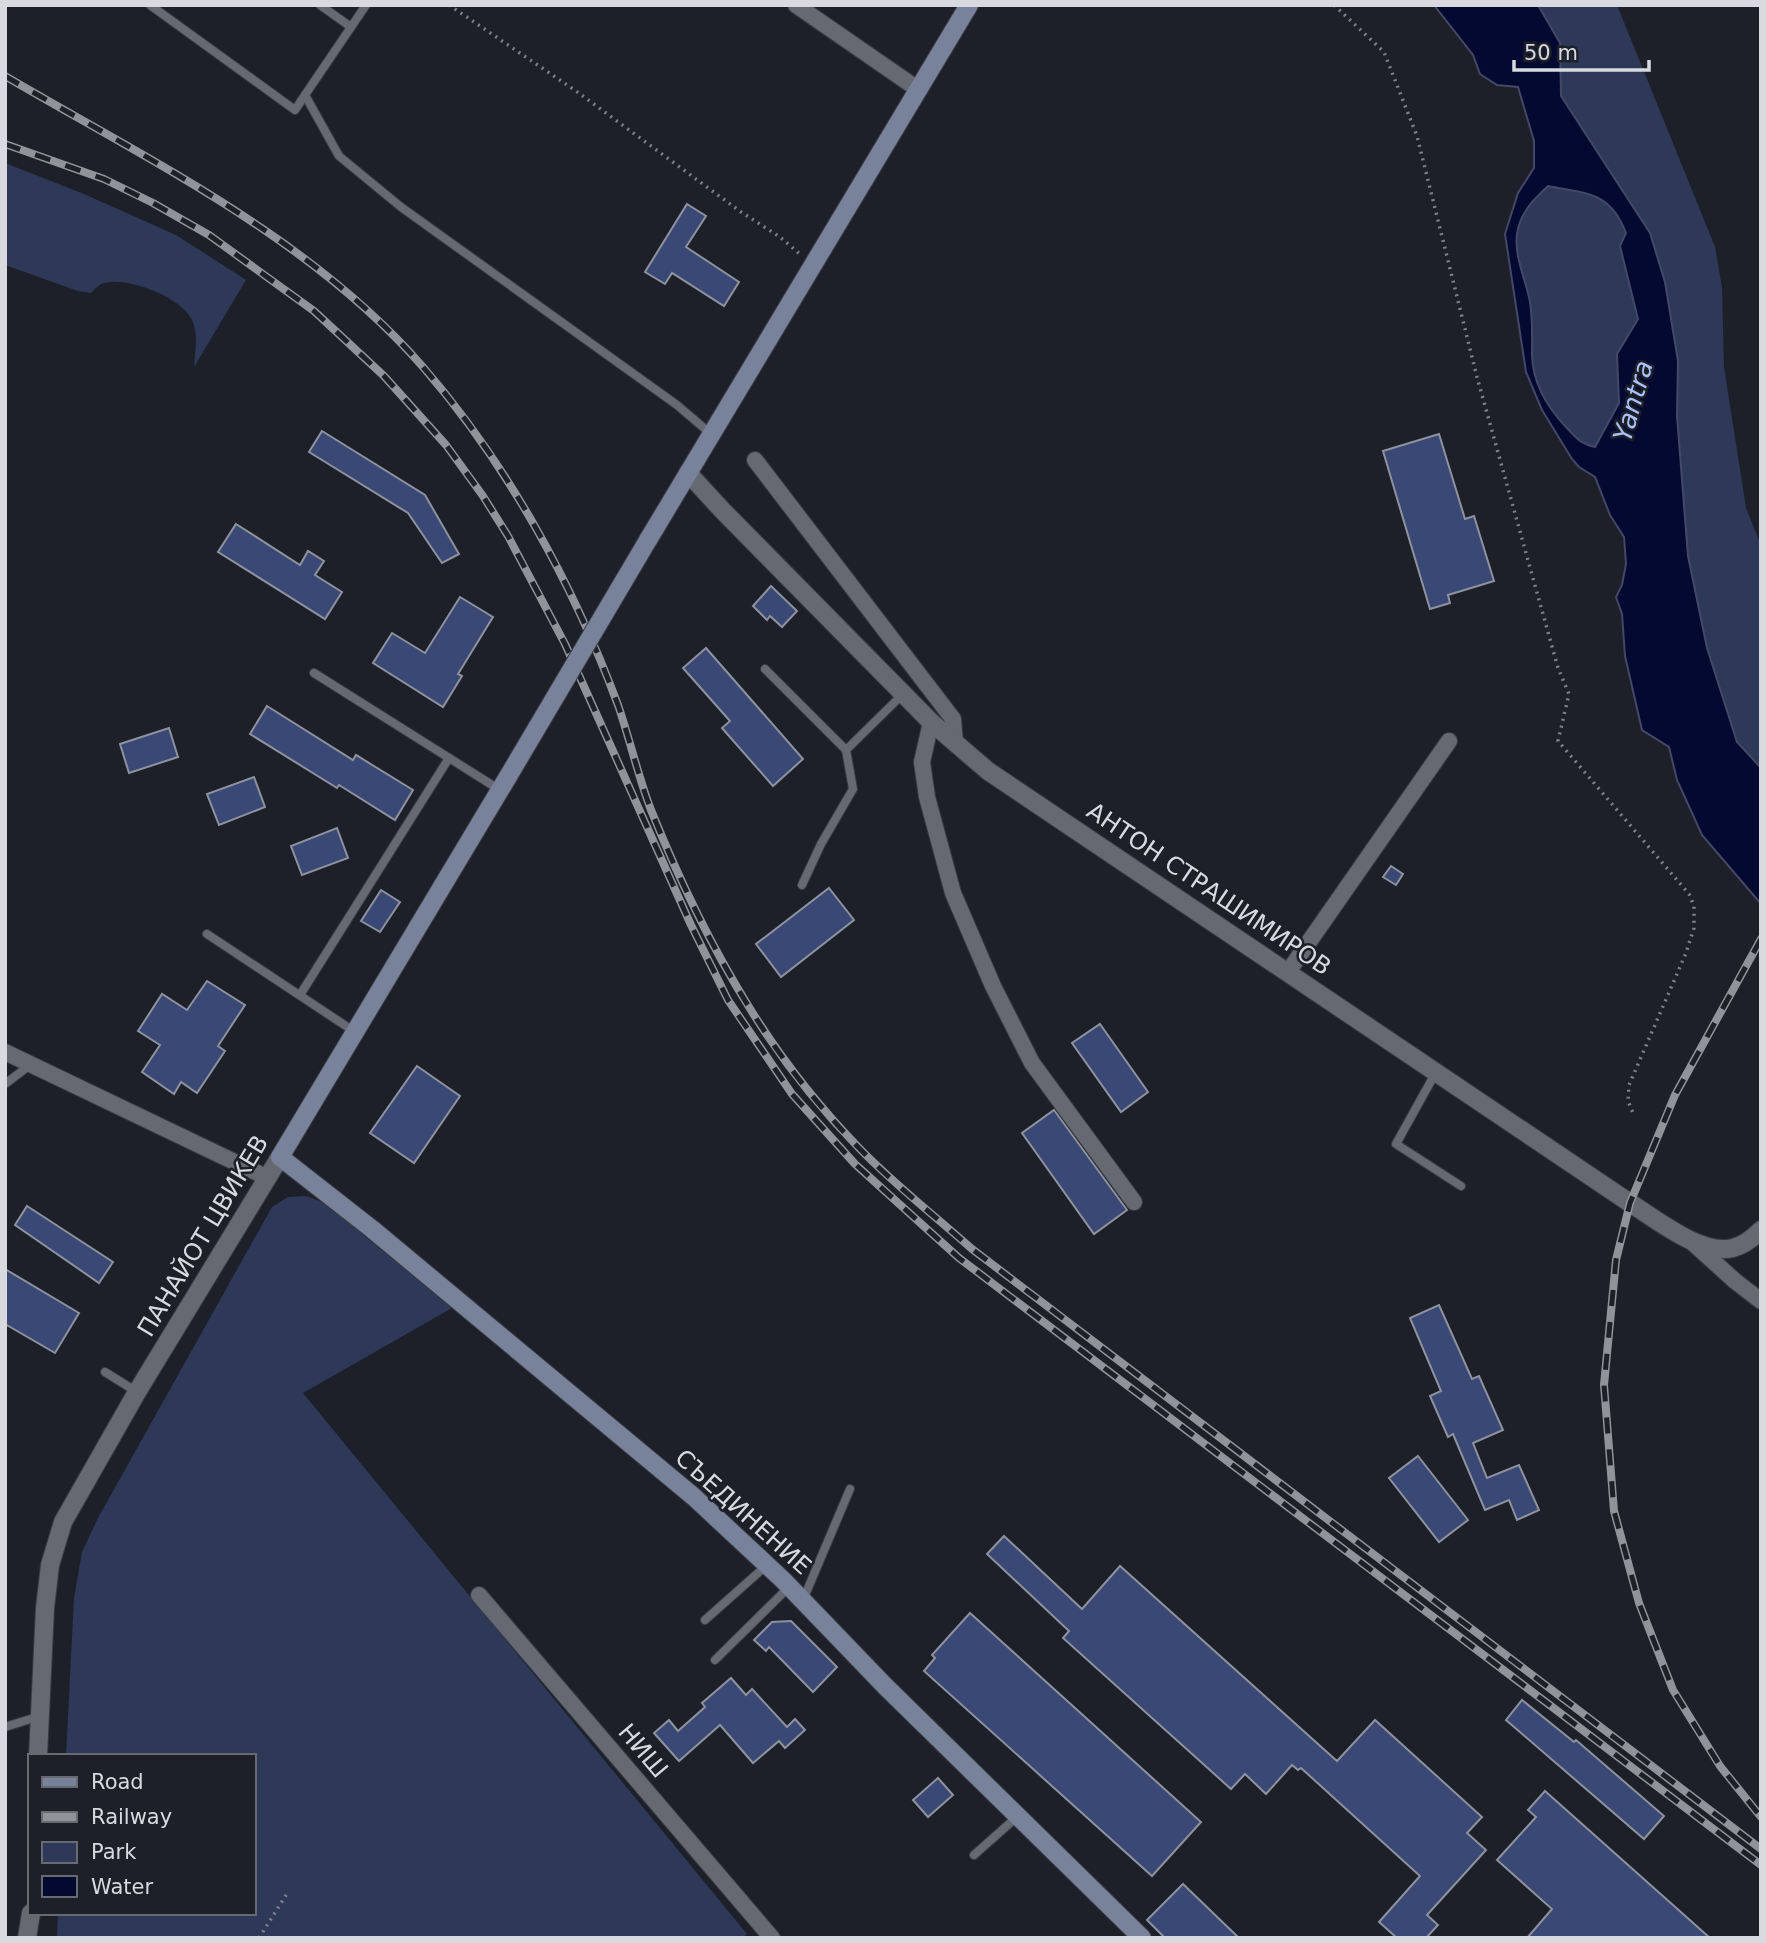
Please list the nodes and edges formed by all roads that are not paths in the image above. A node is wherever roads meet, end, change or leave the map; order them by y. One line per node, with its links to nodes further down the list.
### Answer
1 (150, 5): 8 (lane)
2 (320, 5): 6 (lane)
3 (366, 5): 6 (lane)
4 (796, 5): 7 (street)
5 (969, 5): 7 (main road, ПАНАЙОТ ЦВИКЕВ)
6 (351, 27): 8 (lane)
7 (919, 90): 9 (main road, ПАНАЙОТ ЦВИКЕВ)
8 (305, 95): 9 (lane)
9 (711, 434): 11 (main road, ПАНАЙОТ ЦВИКЕВ)
10 (755, 460): 17 (street)
11 (688, 473): 14 (street, АНТОН СТРАШИМИРОВ); 20 (main road, ПАНАЙОТ ЦВИКЕВ, bridge)
12 (765, 669): 18 (lane)
13 (314, 673): 19 (lane)
14 (904, 693): 15 (street, АНТОН СТРАШИМИРОВ); 18 (lane)
15 (932, 722): 17 (street, АНТОН СТРАШИМИРОВ); 33 (street)
16 (1449, 741): 23 (street)
17 (956, 743): 23 (street, АНТОН СТРАШИМИРОВ)
18 (846, 750): 21 (lane)
19 (449, 758): 20 (lane); 24 (lane)
20 (504, 782): 25 (main road, ПАНАЙОТ ЦВИКЕВ)
21 (802, 885)
22 (207, 934): 24 (lane)
23 (1288, 972): 28 (street, АНТОН СТРАШИМИРОВ)
24 (300, 995): 25 (lane)
25 (355, 1032): 30 (main road, ПАНАЙОТ ЦВИКЕВ)
26 (5, 1052): 27 (street)
27 (30, 1065): 29 (lane); 31 (street)
28 (1436, 1072): 32 (lane); 35 (street, АНТОН СТРАШИМИРОВ)
29 (5, 1084)
30 (281, 1157): 31 (street, ПАНАЙОТ ЦВИКЕВ); 40 (main road, СЪЕДИНЕНИЕ)
31 (268, 1178): 38 (street, ПАНАЙОТ ЦВИКЕВ)
32 (1461, 1186)
33 (1134, 1202)
34 (1761, 1230): 35 (street, АНТОН СТРАШИМИРОВ)
35 (1692, 1242): 36 (street)
36 (1761, 1301)
37 (105, 1372): 38 (lane)
38 (137, 1392): 46 (street, ПАНАЙОТ ЦВИКЕВ)
39 (850, 1489): 43 (lane)
40 (767, 1565): 41 (main road, СЪЕДИНЕНИЕ); 44 (lane)
41 (789, 1587): 43 (main road, СЪЕДИНЕНИЕ); 45 (lane)
42 (480, 1595): 53 (street, НИШ)
43 (803, 1600): 49 (main road, СЪЕДИНЕНИЕ)
44 (705, 1619)
45 (715, 1660)
46 (40, 1716): 47 (lane); 48 (street, ПАНАЙОТ ЦВИКЕВ)
47 (5, 1727)
48 (38, 1754)
49 (1018, 1815): 50 (lane); 54 (main road, СЪЕДИНЕНИЕ)
50 (974, 1855)
51 (31, 1915): 52 (street)
52 (27, 1938)
53 (772, 1938)
54 (1142, 1938)

